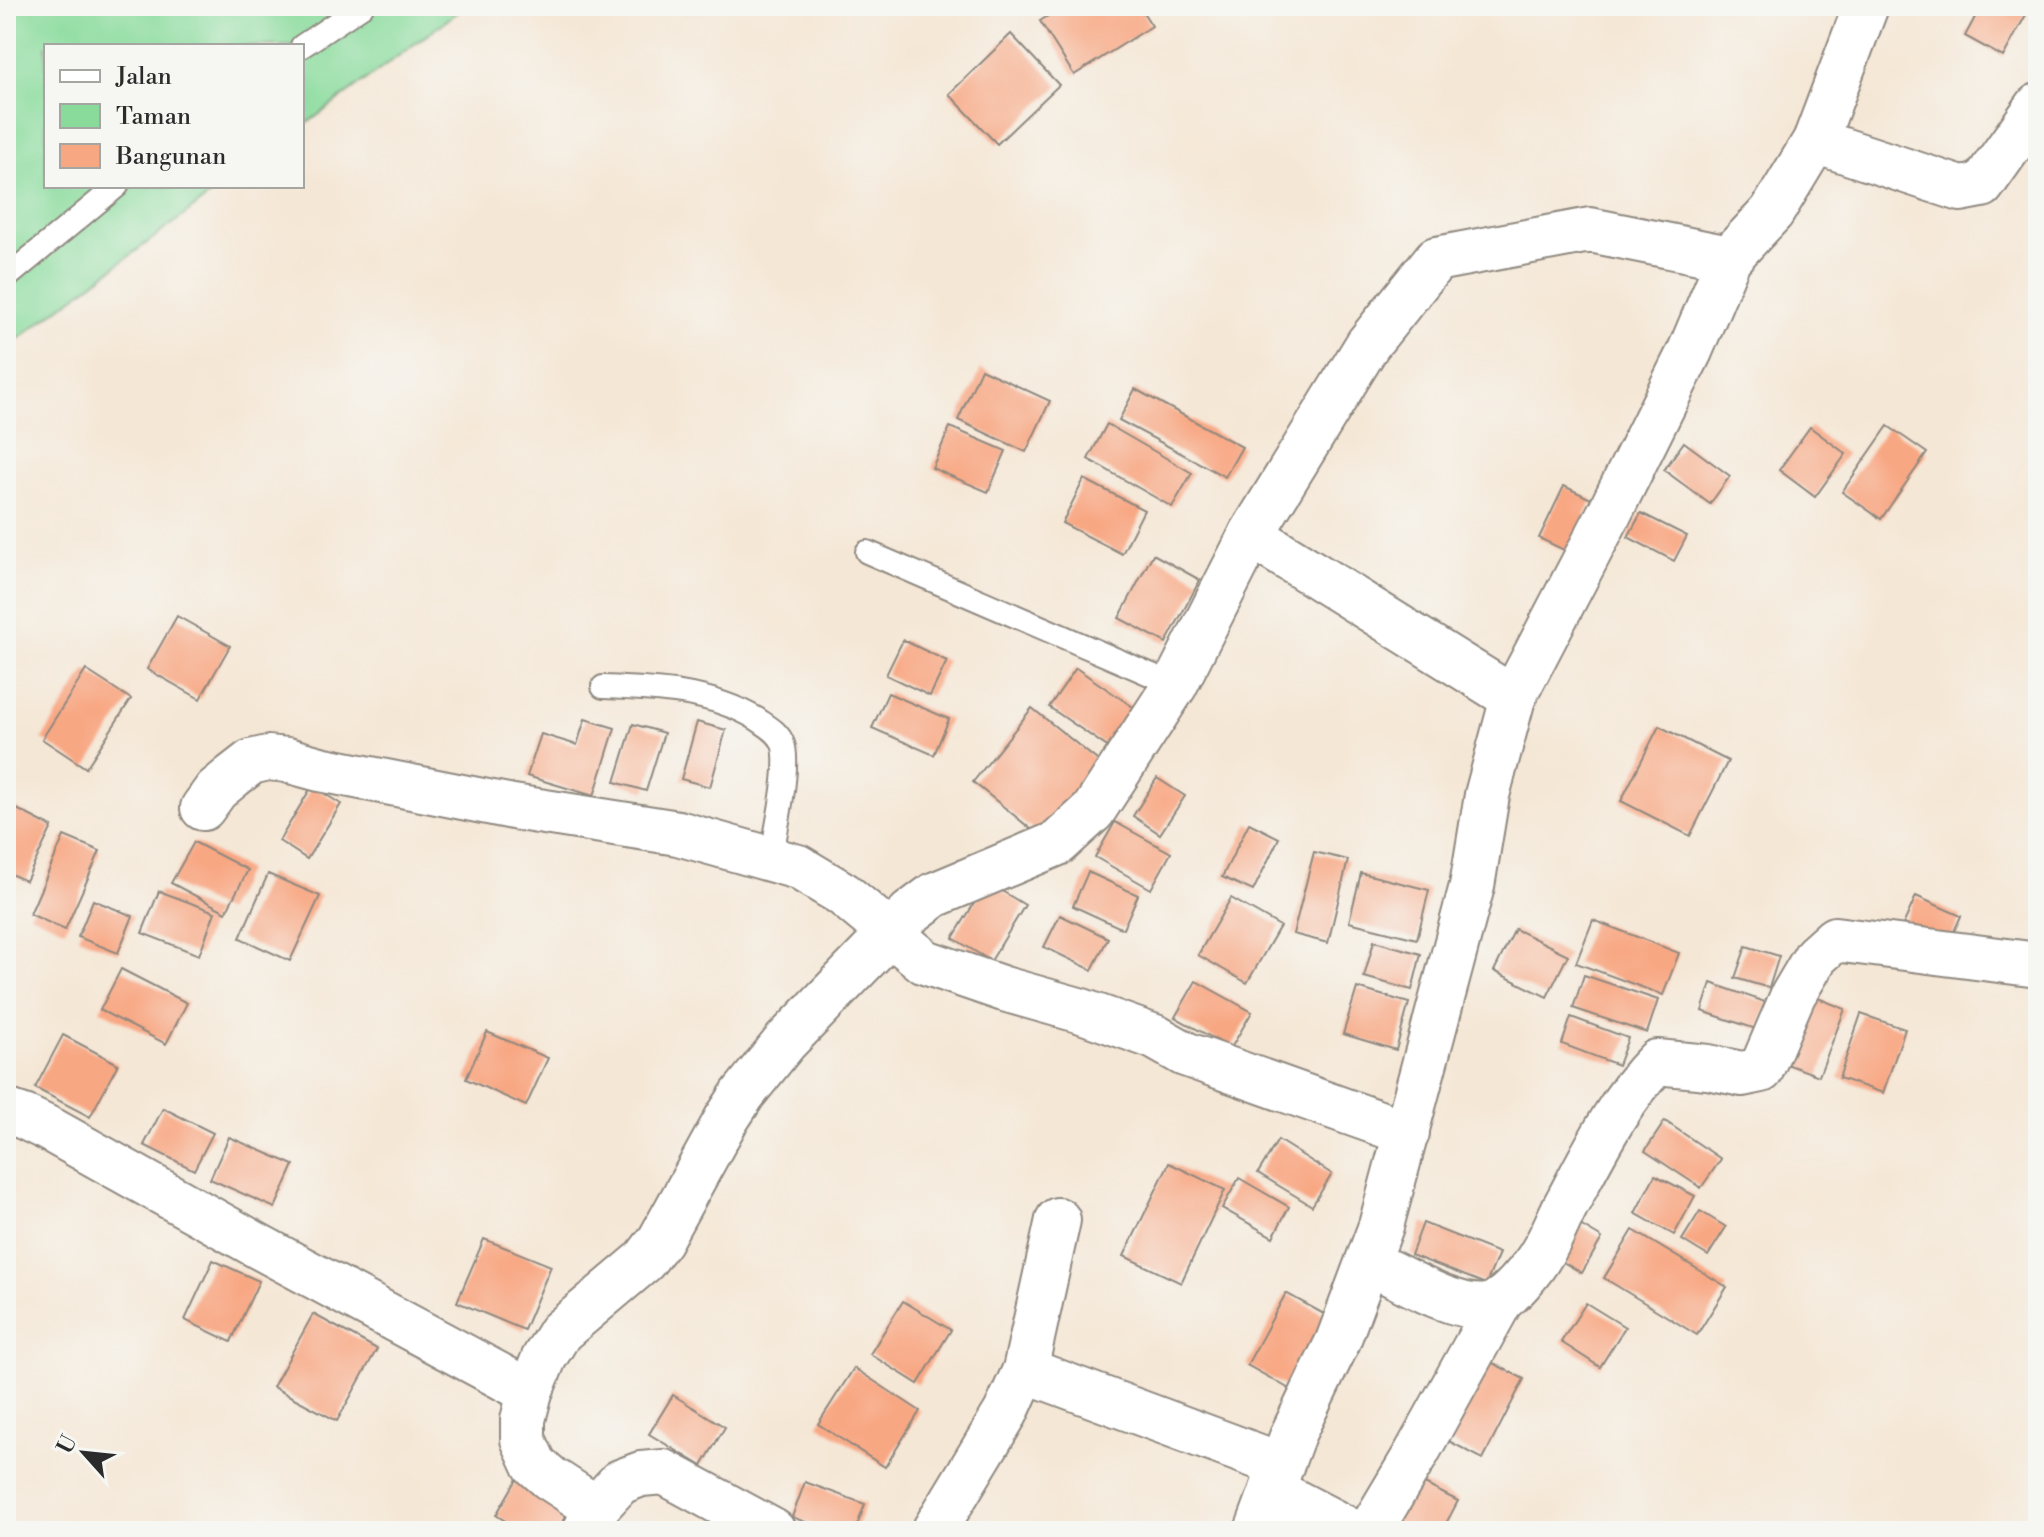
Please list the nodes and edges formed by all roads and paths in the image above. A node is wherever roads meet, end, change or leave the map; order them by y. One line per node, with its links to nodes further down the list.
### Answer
1 (362, 6): 3 (lane)
2 (1866, 6): 5 (street)
3 (304, 45)
4 (2033, 119): 5 (street)
5 (1815, 141): 7 (street)
6 (115, 188): 8 (lane)
7 (1729, 258): 9 (street); 13 (street)
8 (6, 278)
9 (1251, 535): 11 (street); 13 (street)
10 (867, 552): 11 (lane)
11 (1175, 685): 16 (street)
12 (603, 687): 15 (lane)
13 (1513, 698): 19 (street)
14 (203, 808): 15 (street)
15 (771, 860): 16 (street)
16 (891, 935): 19 (street); 24 (street)
17 (2038, 965): 22 (street)
18 (6, 1111): 24 (street)
19 (1407, 1133): 21 (street)
20 (1058, 1220): 23 (street)
21 (1368, 1262): 22 (street); 25 (street)
22 (1501, 1300): 31 (street)
23 (1025, 1370): 25 (street); 28 (street)
24 (530, 1392): 26 (street)
25 (1277, 1478): 29 (street); 30 (street)
26 (590, 1520): 27 (street)
27 (773, 1531)
28 (934, 1531)
29 (1257, 1531)
30 (1351, 1531)
31 (1370, 1531)

